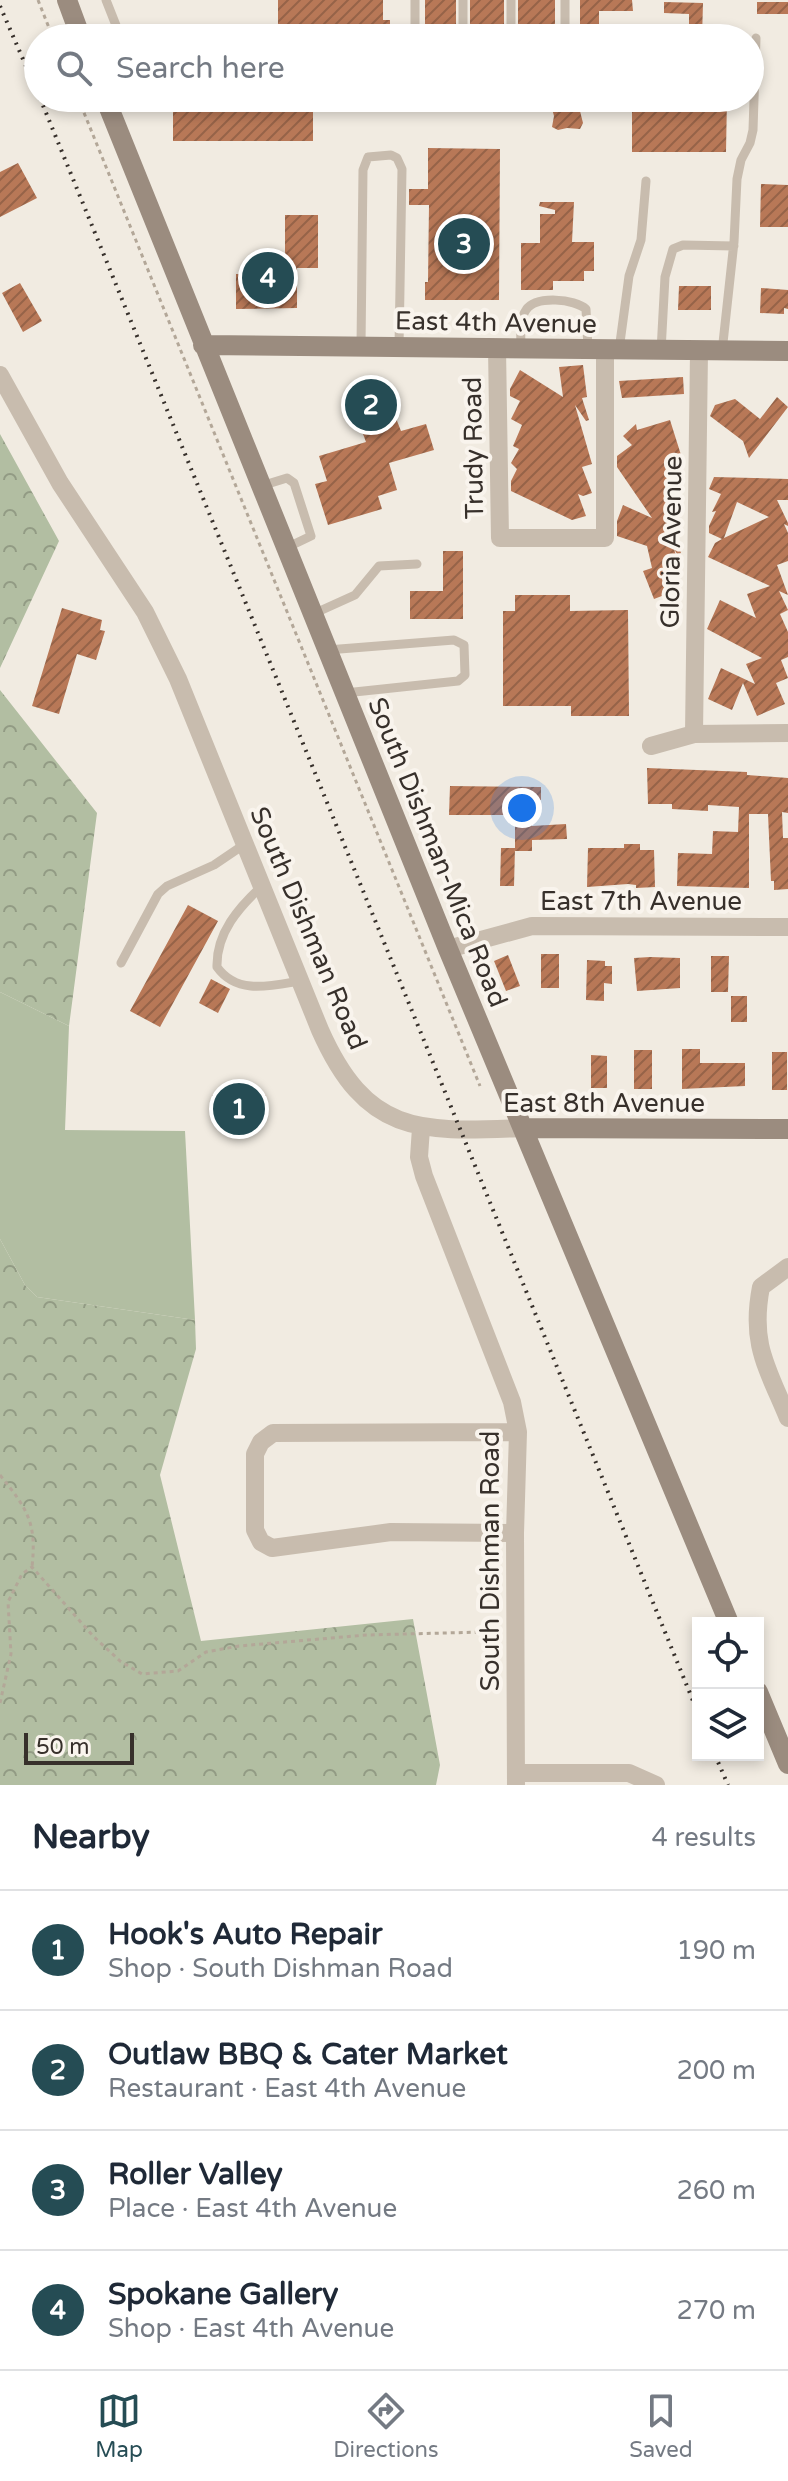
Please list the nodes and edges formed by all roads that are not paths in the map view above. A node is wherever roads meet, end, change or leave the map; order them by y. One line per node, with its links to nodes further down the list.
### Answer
1 (106, 0): 8 (lane)
2 (415, 0): 9 (lane)
3 (463, 0): 10 (lane)
4 (511, 0): 11 (lane)
5 (565, 0): 12 (lane)
6 (65, 2): 7 (main road)
7 (75, 24)
8 (115, 24)
9 (415, 24)
10 (463, 24)
11 (511, 24)
12 (565, 24)
13 (111, 112): 17 (main road, South Dishman-Mica Road)
14 (754, 112): 16 (lane)
15 (646, 181): 22 (lane)
16 (734, 246): 23 (lane); 26 (lane)
17 (203, 345): 18 (main road, East 4th Avenue); 28 (main road, South Dishman-Mica Road)
18 (361, 346): 19 (main road, East 4th Avenue); 19 (lane)
19 (399, 347): 20 (main road, East 4th Avenue)
20 (497, 348): 21 (main road, East 4th Avenue); 22 (street, Trudy Road)
21 (521, 348): 22 (main road, East 4th Avenue); 22 (lane)
22 (604, 350): 23 (main road, East 4th Avenue)
23 (661, 351): 25 (main road, East 4th Avenue)
24 (788, 351): 26 (main road, East 4th Avenue)
25 (699, 352): 26 (main road, East 4th Avenue); 35 (street, Gloria Avenue)
26 (722, 352)
27 (0, 375): 37 (street, South Dishman Road)
28 (261, 487): 29 (main road, South Dishman-Mica Road); 29 (lane)
29 (286, 548): 31 (main road, South Dishman-Mica Road)
30 (417, 564): 31 (lane)
31 (313, 614): 32 (main road, South Dishman-Mica Road)
32 (327, 650): 33 (main road, South Dishman-Mica Road); 33 (lane)
33 (345, 693): 40 (main road, South Dishman-Mica Road)
34 (788, 733): 35 (street)
35 (694, 734): 36 (street)
36 (651, 746)
37 (245, 844): 38 (street, South Dishman Road); 41 (lane)
38 (262, 886): 42 (street, South Dishman Road); 42 (lane)
39 (788, 927): 40 (street, East 7th Avenue)
40 (448, 949): 44 (main road, South Dishman-Mica Road)
41 (121, 963)
42 (300, 981): 43 (street, South Dishman Road)
43 (421, 1128): 44 (street, East 8th Avenue); 48 (street, South Dishman Road)
44 (523, 1128): 45 (main road, East 8th Avenue); 50 (main road, South Dishman-Mica Road)
45 (788, 1129)
46 (788, 1267): 47 (street)
47 (788, 1418)
48 (518, 1432): 49 (street, South Dishman Road); 49 (street)
49 (515, 1533): 53 (street, South Dishman Road)
50 (727, 1617)
51 (764, 1706): 52 (main road)
52 (788, 1764)
53 (516, 1779): 54 (street)
54 (656, 1785)

